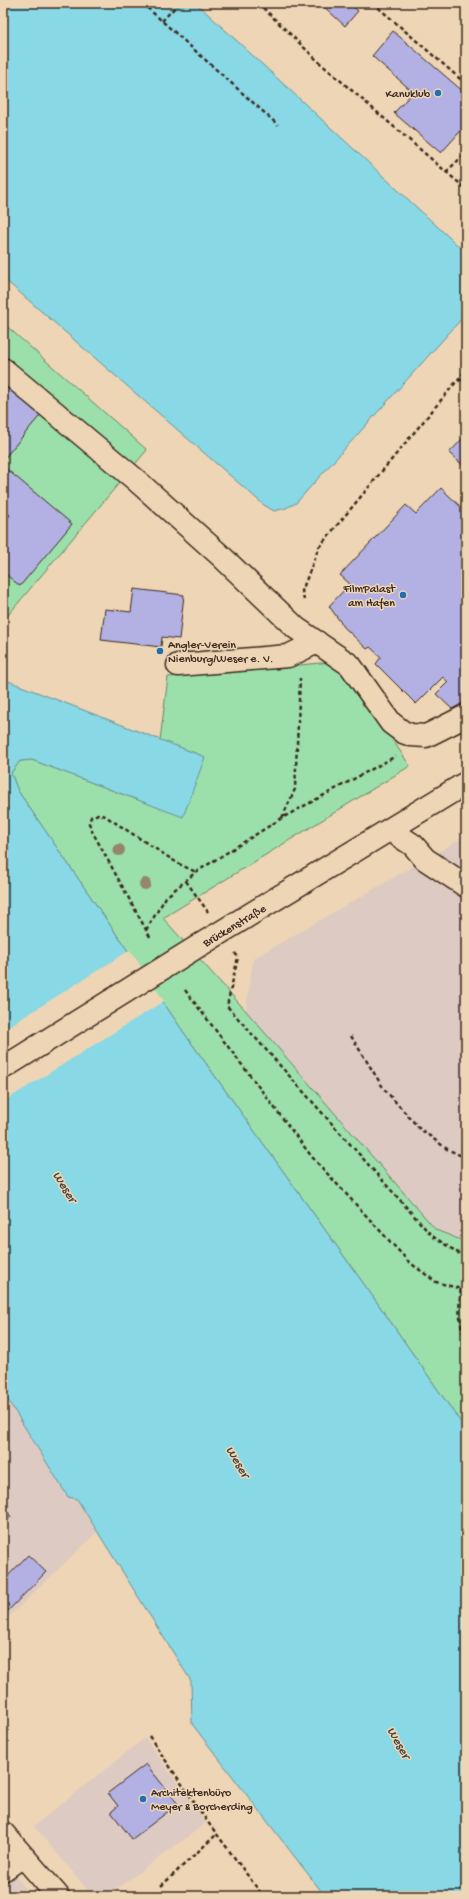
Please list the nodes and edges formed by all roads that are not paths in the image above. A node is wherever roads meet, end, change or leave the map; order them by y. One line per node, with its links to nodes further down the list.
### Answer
1 (3, 369): 2 (street)
2 (318, 642): 3 (street); 4 (street)
3 (178, 665)
4 (466, 716)
5 (466, 783): 6 (street, Brückenstraße)
6 (390, 830): 7 (street); 8 (street, Brückenstraße, bridge)
7 (466, 886)
8 (3, 1068)
9 (3, 1833): 10 (street)
10 (23, 1856): 11 (street); 12 (street)
11 (3, 1870)
12 (58, 1896)

